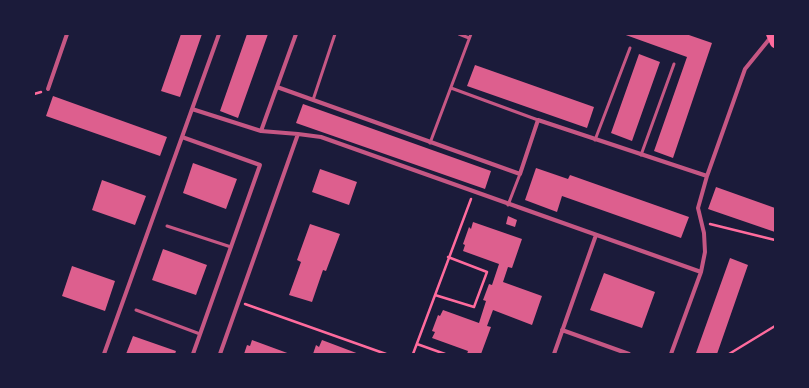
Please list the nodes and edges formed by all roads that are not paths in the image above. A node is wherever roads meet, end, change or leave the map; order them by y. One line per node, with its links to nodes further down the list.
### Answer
1 (67, 34): 12 (street)
2 (219, 34): 14 (street)
3 (296, 34): 10 (street)
4 (335, 34): 13 (lane)
5 (460, 34): 6 (lane)
6 (470, 36): 11 (lane)
7 (772, 36): 23 (street)
8 (630, 48): 19 (lane)
9 (674, 64): 21 (lane)
10 (277, 87): 13 (street); 16 (street)
11 (451, 88): 15 (lane); 20 (lane)
12 (48, 89)
13 (313, 100): 20 (street)
14 (192, 109): 16 (street); 18 (street)
15 (538, 120): 19 (street); 22 (street)
16 (262, 131): 17 (street)
17 (298, 134): 24 (street); 34 (street)
18 (182, 137): 27 (street); 32 (street)
19 (595, 140): 21 (street)
20 (430, 143): 22 (street)
21 (641, 155): 23 (street)
22 (520, 174): 24 (lane)
23 (707, 176): 28 (street)
24 (508, 205): 26 (street)
25 (168, 226): 27 (lane)
26 (596, 235): 28 (street); 30 (street)
27 (231, 247): 31 (street)
28 (701, 272): 37 (street)
29 (136, 310): 31 (lane)
30 (562, 330): 35 (street); 36 (street)
31 (200, 334): 33 (street)
32 (104, 354)
33 (193, 354)
34 (220, 354)
35 (554, 354)
36 (629, 354)
37 (671, 354)

